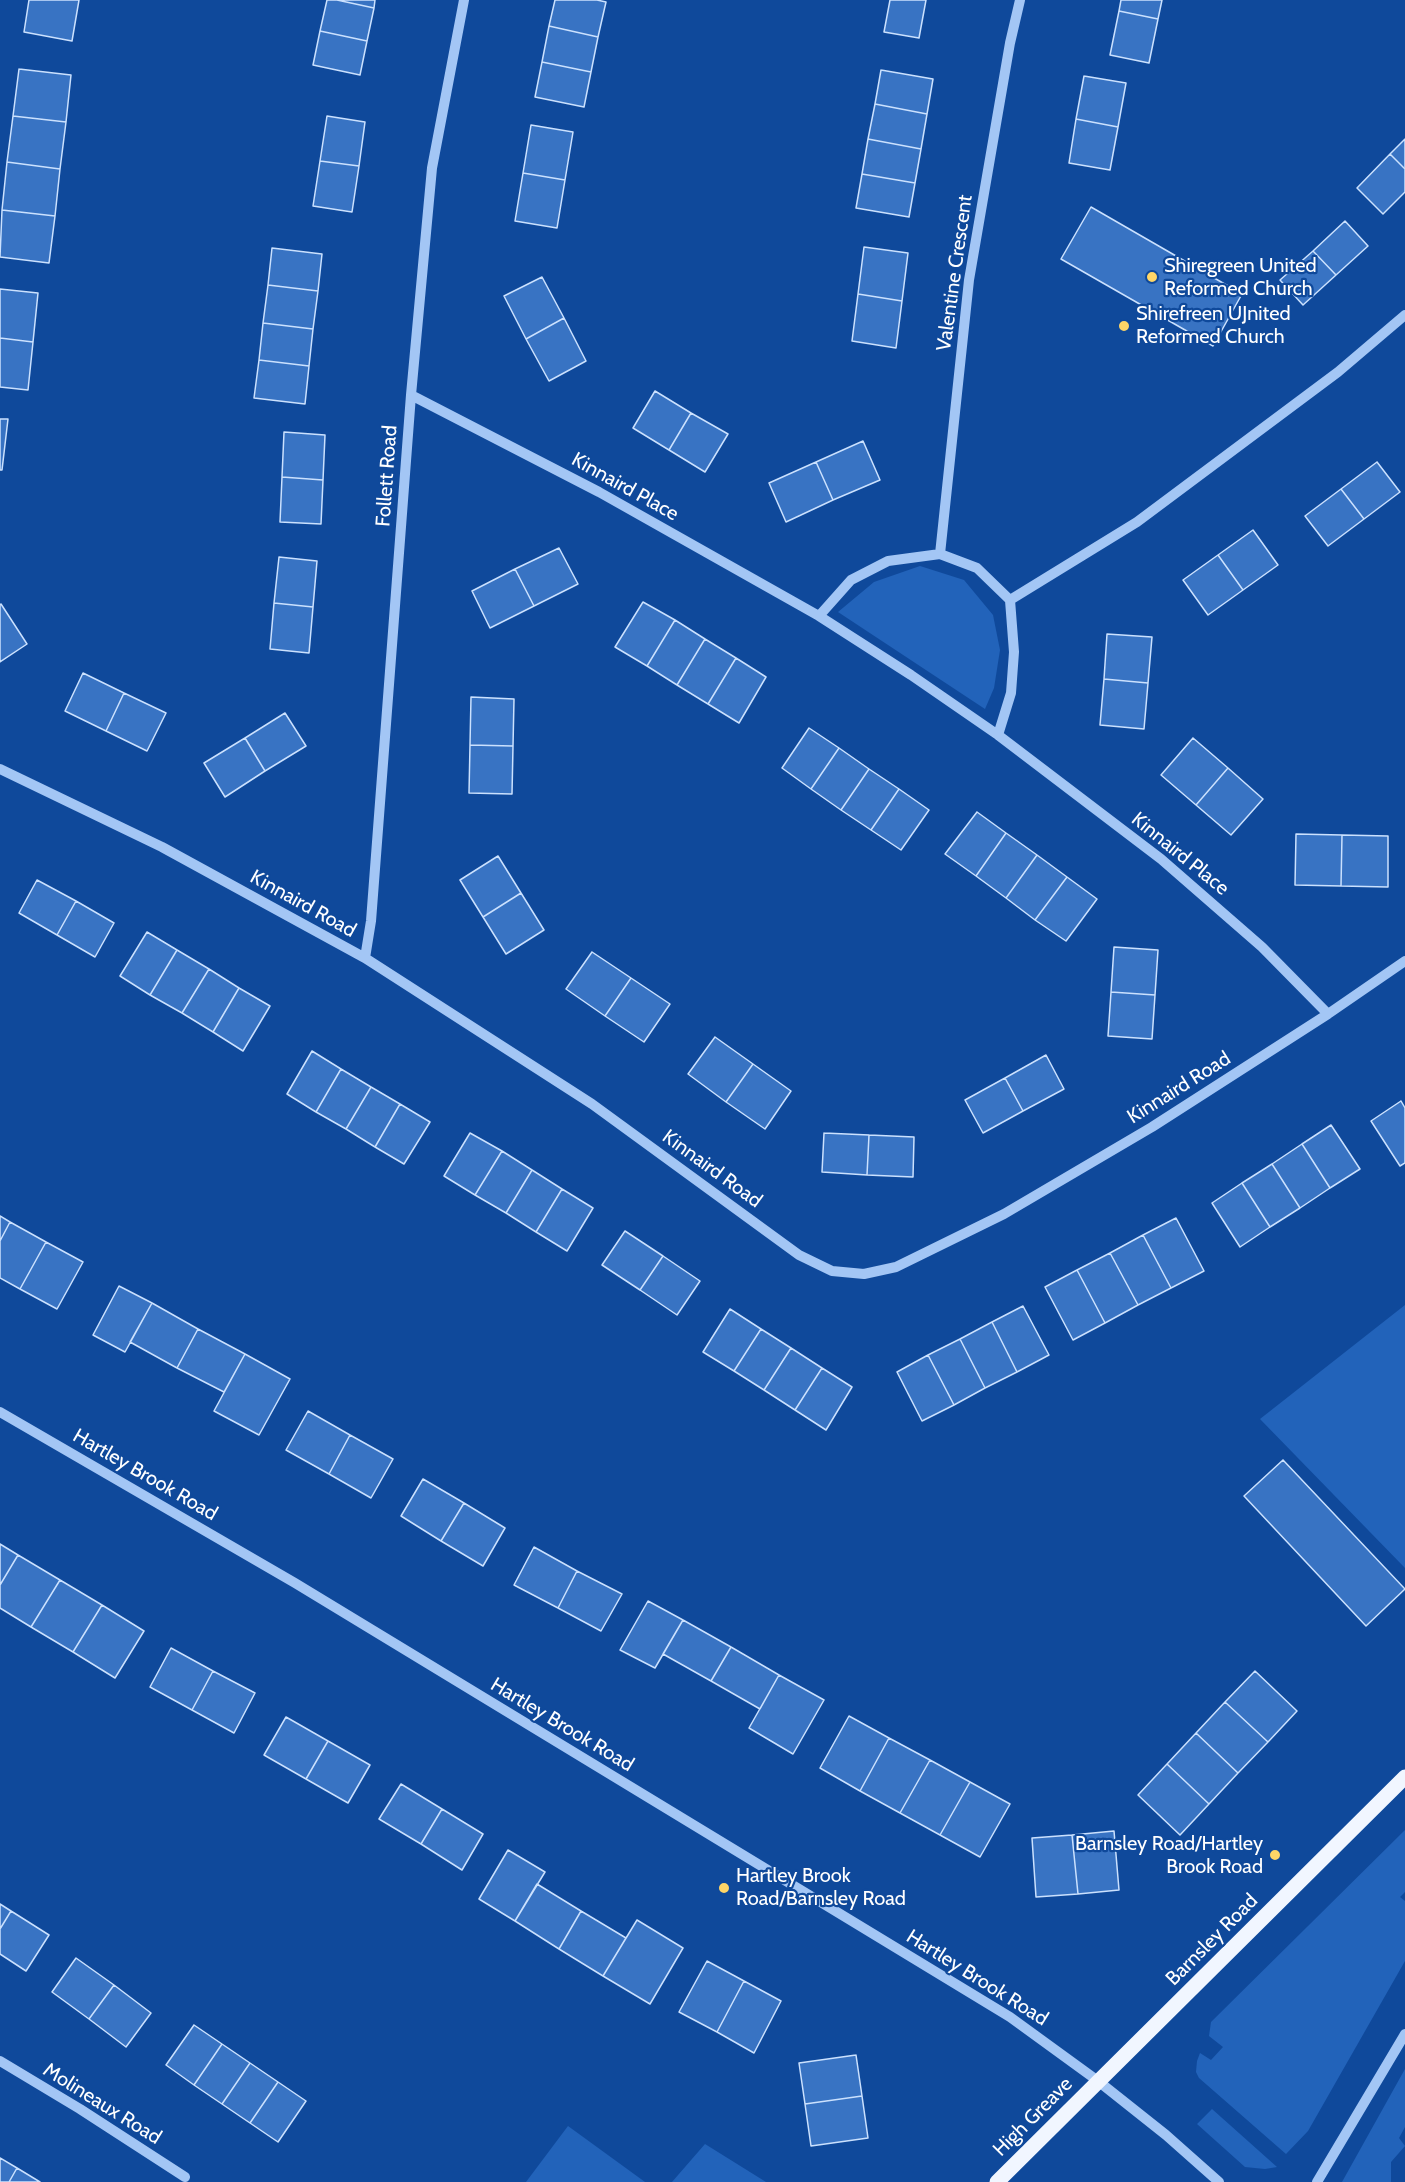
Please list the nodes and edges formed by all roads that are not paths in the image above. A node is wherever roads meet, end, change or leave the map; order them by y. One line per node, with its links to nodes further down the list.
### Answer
1 (464, 0): 4 (street, Follett Road)
2 (1020, 0): 5 (street, Valentine Crescent)
3 (1405, 315): 6 (street)
4 (411, 395): 7 (street, Kinnaird Place); 10 (street, Follett Road)
5 (940, 554): 6 (street); 7 (street)
6 (1010, 600): 8 (street)
7 (819, 616): 8 (street, Kinnaird Place)
8 (998, 735): 12 (street, Kinnaird Place)
9 (0, 769): 10 (street, Kinnaird Road)
10 (365, 958): 12 (street, Kinnaird Road)
11 (1405, 961): 12 (street, Kinnaird Road)
12 (1328, 1014)
13 (0, 1412): 17 (street, Hartley Brook Road)
14 (1405, 1777): 17 (main road, Barnsley Road)
15 (1405, 2034): 21 (street)
16 (0, 2061): 18 (street, Molineaux Road)
17 (1098, 2081): 19 (main road, High Greave); 20 (street, Hartley Brook Road)
18 (185, 2177)
19 (998, 2182)
20 (1219, 2182)
21 (1317, 2182)

